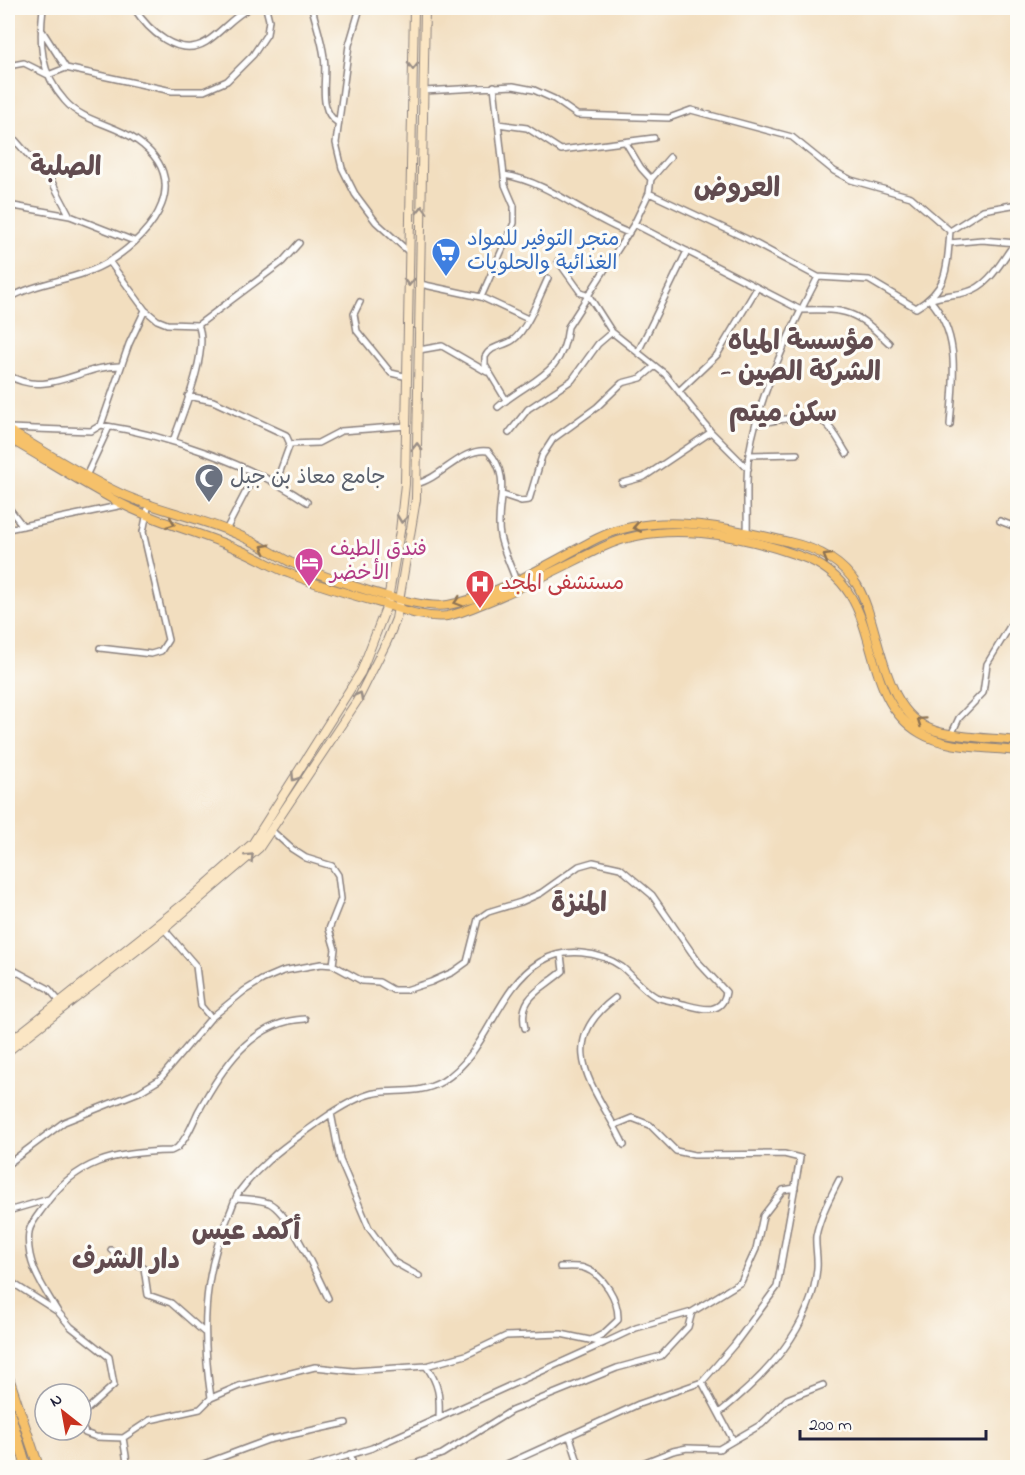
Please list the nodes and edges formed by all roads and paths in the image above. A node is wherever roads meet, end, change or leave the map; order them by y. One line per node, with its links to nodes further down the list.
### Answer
1 (43, 8): 10 (street)
2 (134, 8): 7 (street)
3 (250, 8): 7 (street)
4 (266, 8): 12 (street)
5 (312, 8): 16 (street)
6 (360, 8): 16 (street)
7 (241, 9)
8 (414, 11): 9 (main road); 32 (main road, one-way to 32)
9 (425, 11): 15 (main road)
10 (41, 29): 12 (street); 13 (street)
11 (8, 66): 13 (street)
12 (66, 68): 13 (street)
13 (48, 75): 31 (street)
14 (494, 86): 15 (street); 17 (street); 29 (street)
15 (424, 91): 33 (main road, one-way to 15)
16 (338, 123): 38 (street)
17 (498, 124): 20 (street); 22 (street)
18 (8, 132): 27 (street)
19 (654, 138): 20 (street)
20 (626, 143): 23 (street)
21 (670, 157): 23 (street)
22 (504, 175): 30 (street); 46 (street)
23 (651, 179): 24 (street)
24 (649, 193): 28 (street); 42 (street)
25 (1017, 204): 29 (street)
26 (8, 205): 27 (street)
27 (70, 216): 31 (street)
28 (634, 224): 30 (street); 37 (street)
29 (950, 231): 35 (street)
30 (629, 233): 45 (street)
31 (134, 241): 39 (street)
32 (410, 242): 33 (main road); 38 (main road)
33 (421, 242): 43 (main road)
34 (299, 243): 53 (street)
35 (949, 243): 36 (street); 48 (street)
36 (1016, 243): 48 (street)
37 (687, 251): 44 (street); 57 (street)
38 (410, 253): 62 (main road, one-way to 62)
39 (109, 261): 47 (street); 50 (street)
40 (558, 261): 45 (street)
41 (548, 278): 52 (street)
42 (818, 278): 48 (street); 51 (street)
43 (420, 284): 46 (street); 56 (main road)
44 (758, 288): 51 (street); 63 (street)
45 (590, 296): 54 (street); 65 (street)
46 (481, 297): 52 (street)
47 (8, 299)
48 (930, 300): 69 (street)
49 (360, 302): 62 (street)
50 (145, 310): 53 (street); 58 (street)
51 (801, 310): 55 (street); 67 (street)
52 (528, 319): 60 (street)
53 (198, 325): 64 (street)
54 (612, 332): 57 (street); 74 (street)
55 (889, 343)
56 (419, 350): 60 (street); 86 (main road, one-way to 56)
57 (638, 352): 59 (street)
58 (121, 366): 61 (street); 68 (street)
59 (655, 366): 63 (street); 87 (street)
60 (491, 374): 65 (street)
61 (8, 375)
62 (408, 377): 70 (main road)
63 (679, 391): 73 (street)
64 (188, 396): 76 (street); 77 (street)
65 (506, 400): 66 (street)
66 (498, 406)
67 (756, 424): 79 (street); 80 (street)
68 (101, 425): 71 (street); 72 (street)
69 (950, 425)
70 (407, 426): 77 (street); 88 (main road)
71 (109, 427): 76 (street); 82 (street)
72 (8, 429): 82 (main road)
73 (711, 432): 81 (street); 85 (street)
74 (509, 434)
75 (8, 438): 92 (main road)
76 (173, 441): 83 (street)
77 (290, 444): 84 (street)
78 (797, 454): 80 (street)
79 (847, 454)
80 (749, 455): 81 (street)
81 (748, 470): 100 (street)
82 (87, 474): 91 (main road)
83 (255, 474): 84 (street); 99 (street)
84 (274, 480): 90 (street)
85 (622, 483)
86 (416, 484): 87 (street); 89 (main road)
87 (503, 495): 101 (street)
88 (405, 498): 89 (main road); 102 (main road, one-way to 102)
89 (416, 499): 103 (main road)
90 (307, 502)
91 (149, 503): 94 (street); 99 (main road)
92 (123, 505): 94 (main road); 96 (street)
93 (8, 507): 96 (street)
94 (146, 513): 104 (main road, one-way to 104); 107 (street)
95 (1000, 521): 97 (street)
96 (23, 526): 98 (street)
97 (1017, 528)
98 (8, 529)
99 (226, 530): 102 (main road, one-way to 99)
100 (747, 534): 101 (main road, one-way to 101); 108 (main road, one-way to 100)
101 (516, 581): 103 (main road, one-way to 103)
102 (388, 595): 103 (main road); 104 (main road)
103 (398, 598): 105 (main road)
104 (387, 605): 105 (main road); 112 (main road)
105 (398, 608): 110 (main road); 113 (main road, one-way to 105)
106 (1017, 613): 108 (street)
107 (100, 648)
108 (952, 733): 110 (main road)
109 (1017, 741): 110 (main road)
110 (1006, 745): 111 (main road)
111 (1017, 751)
112 (306, 761): 113 (main road); 120 (main road, one-way to 120)
113 (314, 765): 114 (main road)
114 (271, 830): 115 (main road, one-way to 114); 117 (street)
115 (164, 929): 121 (street); 125 (main road)
116 (561, 955): 117 (street); 123 (street); 126 (street)
117 (333, 965): 121 (street)
118 (8, 968): 120 (street)
119 (615, 998): 127 (street)
120 (61, 1003): 124 (main road)
121 (211, 1018): 129 (street)
122 (305, 1019): 133 (street)
123 (525, 1028)
124 (8, 1043)
125 (8, 1051)
126 (331, 1113): 132 (street); 137 (street)
127 (615, 1125): 128 (street); 131 (street)
128 (624, 1146)
129 (8, 1164)
130 (839, 1180): 153 (street)
131 (795, 1188): 141 (street); 148 (street)
132 (236, 1198): 139 (street); 142 (street)
133 (49, 1199): 134 (street); 140 (street)
134 (8, 1211)
135 (111, 1250): 142 (street)
136 (560, 1267): 143 (street)
137 (419, 1275)
138 (8, 1280): 140 (street)
139 (328, 1298)
140 (58, 1312): 151 (street)
141 (692, 1312): 144 (street); 167 (street)
142 (205, 1333): 150 (street)
143 (591, 1341): 144 (street); 145 (street)
144 (604, 1344): 154 (street)
145 (426, 1366): 150 (street); 154 (street)
146 (8, 1370): 147 (main road)
147 (9, 1378): 162 (highway)
148 (702, 1382): 153 (street); 157 (street)
149 (823, 1385): 159 (street)
150 (211, 1398): 158 (street)
151 (93, 1404)
152 (8, 1407): 161 (highway)
153 (719, 1413): 159 (street)
154 (439, 1418): 160 (street)
155 (346, 1423): 164 (street)
156 (93, 1436): 158 (street)
157 (570, 1437): 168 (street); 169 (street)
158 (123, 1438): 163 (street)
159 (733, 1440): 170 (street)
160 (351, 1454): 165 (street); 166 (street)
161 (27, 1467)
162 (39, 1467)
163 (128, 1467)
164 (193, 1467)
165 (308, 1467)
166 (353, 1467)
167 (403, 1467)
168 (498, 1467)
169 (578, 1467)
170 (630, 1467)

